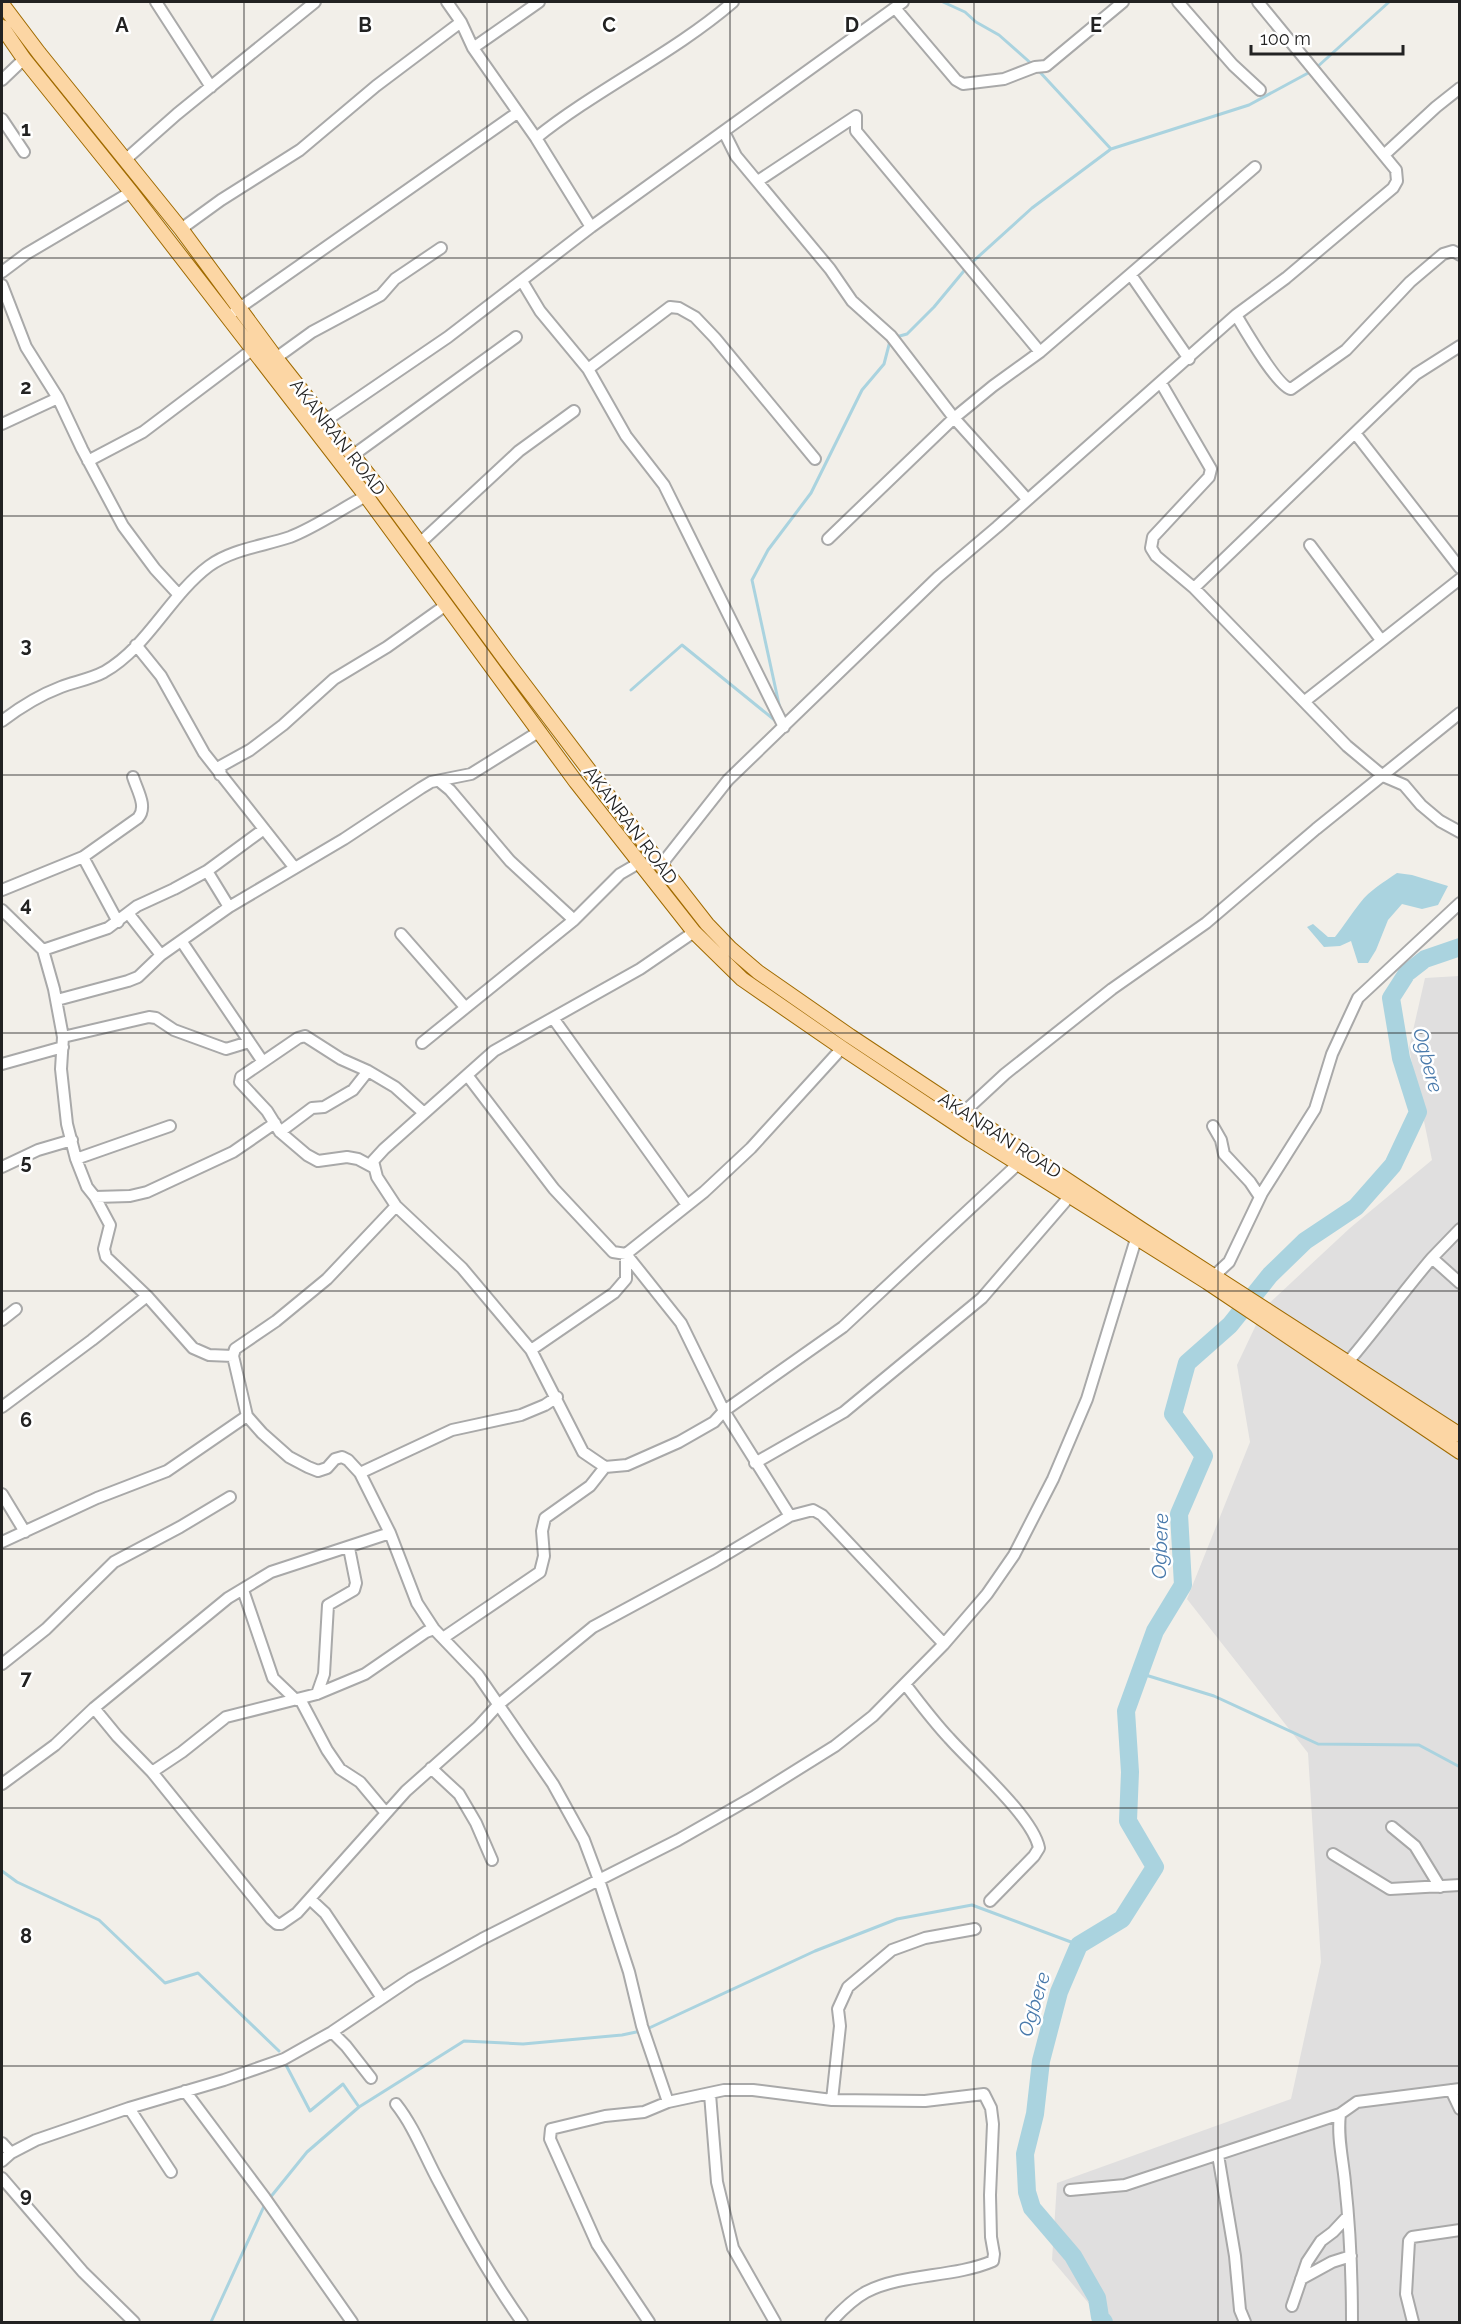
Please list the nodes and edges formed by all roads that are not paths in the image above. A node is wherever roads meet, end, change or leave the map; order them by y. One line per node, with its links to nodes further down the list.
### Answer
1 (156, 2): 16 (street)
2 (315, 2): 16 (street)
3 (447, 2): 11 (street)
4 (539, 2): 13 (street)
5 (733, 2): 22 (street)
6 (1124, 2): 10 (street)
7 (1178, 2): 18 (street)
8 (1258, 2): 24 (street)
9 (2, 4): 25 (main road, AKANRAN ROAD)
10 (899, 5): 21 (street)
11 (461, 22): 13 (street); 30 (street)
12 (2, 27): 14 (main road, AKANRAN ROAD)
13 (473, 48): 19 (street)
14 (24, 59): 15 (street); 28 (main road, AKANRAN ROAD)
15 (2, 80)
16 (211, 87): 25 (street)
17 (1460, 88): 24 (street)
18 (1260, 90)
19 (518, 113): 22 (street); 37 (street)
20 (2, 119): 23 (street)
21 (724, 132): 27 (street); 29 (street)
22 (536, 138): 29 (street)
23 (24, 152)
24 (1384, 155): 38 (street)
25 (125, 160): 30 (main road, AKANRAN ROAD)
26 (1255, 167): 34 (street)
27 (758, 181): 43 (street); 50 (street)
28 (130, 192): 33 (street); 39 (main road, AKANRAN ROAD)
29 (591, 227): 35 (street)
30 (181, 229): 37 (main road, AKANRAN ROAD)
31 (441, 248): 44 (street)
32 (1460, 255): 38 (street)
33 (2, 272)
34 (1131, 275): 43 (street); 45 (street)
35 (522, 281): 46 (street); 51 (street)
36 (2, 285): 48 (street)
37 (239, 308): 39 (street); 44 (main road, AKANRAN ROAD)
38 (1236, 315): 45 (street)
39 (227, 316): 42 (main road, AKANRAN ROAD)
40 (516, 337): 54 (street)
41 (1460, 346): 53 (street)
42 (253, 349): 56 (street); 57 (main road, AKANRAN ROAD)
43 (1040, 352): 50 (street)
44 (276, 358): 51 (main road, AKANRAN ROAD)
45 (1189, 359): 47 (street)
46 (588, 369): 55 (street); 72 (street)
47 (1161, 383): 58 (street); 64 (street)
48 (58, 398): 52 (street); 56 (street)
49 (574, 411): 60 (street)
50 (954, 418): 58 (street); 59 (street)
51 (325, 421): 54 (main road, AKANRAN ROAD)
52 (2, 424)
53 (1355, 433): 62 (street); 64 (street)
54 (352, 456): 60 (main road, AKANRAN ROAD)
55 (815, 459)
56 (88, 461): 65 (street)
57 (366, 496): 65 (street); 66 (main road, AKANRAN ROAD)
58 (1027, 499): 72 (street)
59 (828, 539)
60 (420, 543): 78 (main road, AKANRAN ROAD)
61 (1310, 545): 67 (street)
62 (1460, 568)
63 (1460, 579): 67 (street)
64 (1194, 588): 69 (street)
65 (179, 595): 68 (street)
66 (446, 605): 73 (main road, AKANRAN ROAD); 74 (street)
67 (1381, 640): 69 (street)
68 (136, 645): 71 (street); 74 (street)
69 (1305, 701): 75 (street)
70 (1460, 713): 75 (street)
71 (2, 721)
72 (784, 727): 84 (street)
73 (540, 731): 77 (street); 81 (main road, AKANRAN ROAD)
74 (220, 775): 79 (street)
75 (1383, 776): 80 (street); 110 (street)
76 (133, 777): 82 (street)
77 (439, 781): 85 (street); 92 (street)
78 (633, 828): 81 (main road); 84 (main road, AKANRAN ROAD)
79 (264, 829): 85 (street); 86 (street)
80 (1460, 832)
81 (618, 836): 83 (main road, AKANRAN ROAD)
82 (83, 857): 87 (street); 93 (street)
83 (639, 863): 92 (street); 94 (main road, AKANRAN ROAD)
84 (661, 865): 110 (main road, AKANRAN ROAD)
85 (294, 867): 89 (street)
86 (207, 871): 89 (street); 91 (street)
87 (2, 890)
88 (1460, 903): 122 (street)
89 (229, 906): 96 (street)
90 (2, 910): 97 (street)
91 (128, 913): 93 (street); 98 (street)
92 (574, 920): 100 (street)
93 (118, 922): 97 (street)
94 (694, 932): 101 (street); 105 (main road, AKANRAN ROAD)
95 (401, 934): 100 (street)
96 (182, 942): 98 (street); 103 (street)
97 (43, 950): 99 (street)
98 (161, 955): 99 (street)
99 (57, 1000): 102 (street)
100 (465, 1007): 104 (street)
101 (553, 1018): 109 (street); 123 (street)
102 (63, 1042): 103 (street); 107 (street); 115 (street)
103 (249, 1042): 106 (street)
104 (422, 1043)
105 (842, 1048): 117 (main road, AKANRAN ROAD); 123 (street)
106 (263, 1062): 108 (street); 114 (street)
107 (2, 1064)
108 (368, 1071): 111 (street); 114 (street)
109 (467, 1075): 111 (street); 127 (street)
110 (964, 1112): 129 (main road, AKANRAN ROAD)
111 (424, 1113): 119 (street)
112 (170, 1126): 116 (street)
113 (1213, 1126): 122 (street)
114 (278, 1127): 119 (street); 121 (street)
115 (72, 1140): 116 (street); 118 (street)
116 (76, 1159): 121 (street)
117 (1019, 1163): 120 (main road, AKANRAN ROAD); 141 (street)
118 (2, 1167)
119 (373, 1167): 124 (street)
120 (1070, 1196): 126 (main road, AKANRAN ROAD); 145 (street)
121 (96, 1197): 131 (street)
122 (1260, 1197): 129 (street)
123 (687, 1205): 127 (street)
124 (396, 1206): 136 (street); 137 (street)
125 (1460, 1229): 128 (street)
126 (1136, 1239): 132 (main road, AKANRAN ROAD); 158 (street)
127 (626, 1254): 136 (street); 141 (street)
128 (1432, 1258): 130 (street); 138 (street)
129 (1215, 1275): 132 (main road, AKANRAN ROAD)
130 (1460, 1283)
131 (147, 1296): 137 (street); 140 (street)
132 (1242, 1301): 134 (main road, AKANRAN ROAD)
133 (16, 1309): 135 (street)
134 (1260, 1312): 138 (main road, AKANRAN ROAD); 144 (main road, AKANRAN ROAD)
135 (2, 1320)
136 (531, 1350): 139 (street)
137 (233, 1356): 142 (street)
138 (1348, 1362): 143 (main road, AKANRAN ROAD)
139 (557, 1397): 146 (street); 147 (street)
140 (2, 1407)
141 (724, 1411): 145 (street); 146 (street)
142 (247, 1416): 147 (street); 151 (street)
143 (1460, 1435)
144 (1459, 1452)
145 (755, 1463): 150 (street)
146 (605, 1467): 157 (street)
147 (360, 1473): 152 (street)
148 (2, 1494): 151 (street)
149 (230, 1497): 160 (street)
150 (790, 1516): 158 (street); 166 (street)
151 (25, 1533): 153 (street)
152 (390, 1533): 154 (street); 156 (street)
153 (2, 1542)
154 (349, 1548): 155 (street); 163 (street)
155 (243, 1590): 162 (street); 167 (street)
156 (434, 1629): 157 (street); 163 (street)
157 (443, 1638): 166 (street)
158 (944, 1644): 161 (street)
159 (2, 1649): 160 (street)
160 (5, 1662)
161 (905, 1684): 175 (street); 179 (street)
162 (282, 1688): 164 (street); 165 (street)
163 (317, 1694): 164 (street)
164 (298, 1700): 165 (street); 171 (street)
165 (277, 1704): 169 (street)
166 (498, 1705): 168 (street); 175 (street)
167 (94, 1708): 169 (street); 170 (street)
168 (431, 1768): 171 (street); 174 (street)
169 (152, 1772): 178 (street)
170 (2, 1784)
171 (386, 1813): 178 (street)
172 (1392, 1827): 177 (street)
173 (1333, 1854): 177 (street)
174 (492, 1860)
175 (599, 1880): 181 (street); 188 (street)
176 (1460, 1885): 177 (street)
177 (1440, 1887)
178 (311, 1900): 181 (street)
179 (990, 1901)
180 (975, 1929): 187 (street)
181 (382, 1998): 182 (street)
182 (332, 2032): 183 (street); 185 (street)
183 (371, 2078)
184 (1455, 2090): 191 (street); 192 (street)
185 (185, 2091): 190 (street); 206 (street)
186 (710, 2094): 187 (street); 188 (street); 209 (street)
187 (831, 2100): 210 (street)
188 (668, 2102): 208 (street)
189 (396, 2104): 207 (street)
190 (129, 2108): 194 (street); 197 (street)
191 (1460, 2109)
192 (1340, 2114): 195 (street); 200 (street)
193 (2, 2143): 194 (street)
194 (11, 2153): 196 (street)
195 (1218, 2155): 199 (street); 211 (street)
196 (2, 2161)
197 (171, 2172)
198 (2, 2178): 205 (street)
199 (1070, 2190)
200 (1348, 2216): 202 (street); 203 (street)
201 (1460, 2230): 213 (street)
202 (1351, 2256): 203 (street); 212 (street)
203 (1301, 2279): 204 (street)
204 (1292, 2306)
205 (134, 2322)
206 (352, 2322)
207 (522, 2322)
208 (649, 2322)
209 (775, 2322)
210 (831, 2322)
211 (1245, 2322)
212 (1352, 2322)
213 (1413, 2322)

